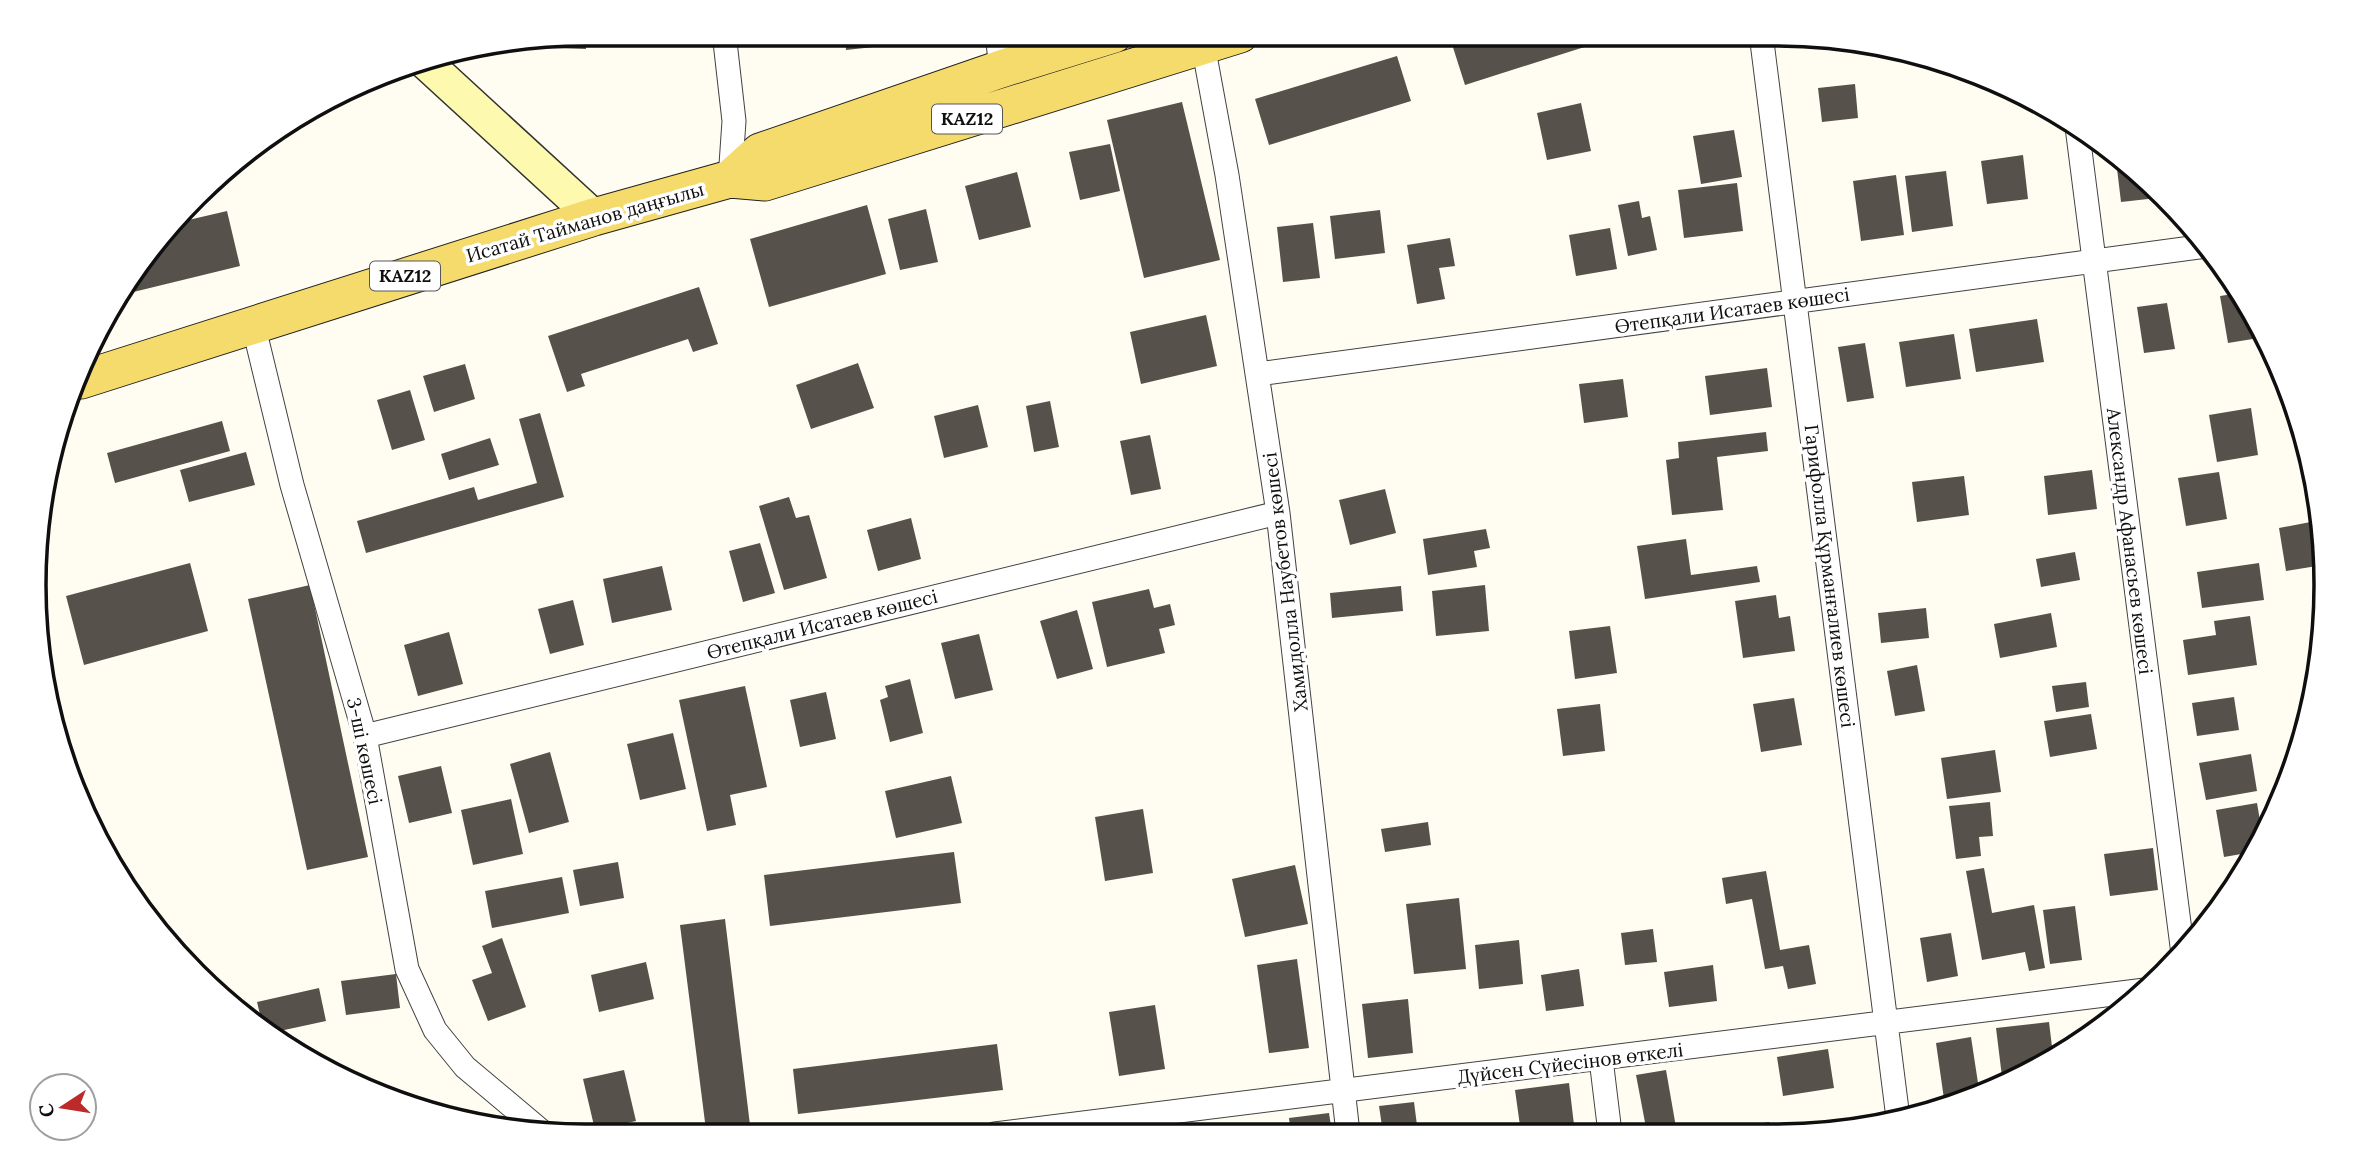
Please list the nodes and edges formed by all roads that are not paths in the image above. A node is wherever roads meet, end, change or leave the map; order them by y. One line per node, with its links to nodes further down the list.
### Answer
1 (725, 46): 10 (street)
2 (998, 46): 8 (street)
3 (1075, 46): 8 (main road, Исатай Тайманов даңғылы / KAZ12)
4 (1184, 46): 10 (main road, Исатай Тайманов даңғылы / KAZ12)
5 (1203, 46): 16 (street, Хамидолла Наубетов көшесі)
6 (1763, 46): 14 (street, Гарифолла Құрманғалиев көшесі)
7 (435, 67): 11 (street)
8 (1001, 69): 10 (main road, Исатай Тайманов даңғылы / KAZ12)
9 (2079, 139): 13 (street, Александр Афанасьев көшесі)
10 (730, 179): 11 (main road, Исатай Тайманов даңғылы / KAZ12)
11 (594, 217): 15 (main road, Исатай Тайманов даңғылы / KAZ12)
12 (2195, 248): 13 (street, Өтепқали Исатаев көшесі)
13 (2094, 261): 14 (street, Өтепқали Исатаев көшесі); 20 (street, Александр Афанасьев көшесі)
14 (1795, 301): 16 (street, Өтепқали Исатаев көшесі); 22 (street, Гарифолла Құрманғалиев көшесі)
15 (253, 324): 17 (main road, Исатай Тайманов даңғылы / KAZ12); 19 (street, 3-ші көшесі)
16 (1258, 374): 18 (street, Хамидолла Наубетов көшесі)
17 (87, 378)
18 (1279, 513): 19 (street, Өтепқали Исатаев көшесі); 24 (street, Хамидолла Наубетов көшесі)
19 (365, 736): 26 (street, 3-ші көшесі)
20 (2181, 940)
21 (2129, 992): 22 (street, Дүйсен Сүйесінов өткелі)
22 (1886, 1023): 23 (street, Дүйсен Сүйесінов өткелі); 25 (street, Гарифолла Құрманғалиев көшесі)
23 (1601, 1059): 24 (street, Дүйсен Сүйесінов өткелі); 29 (street)
24 (1344, 1090): 27 (street, Дүйсен Сүйесінов өткелі); 28 (street, Хамидолла Наубетов көшесі)
25 (1897, 1110)
26 (530, 1121)
27 (1074, 1124)
28 (1347, 1124)
29 (1609, 1124)

